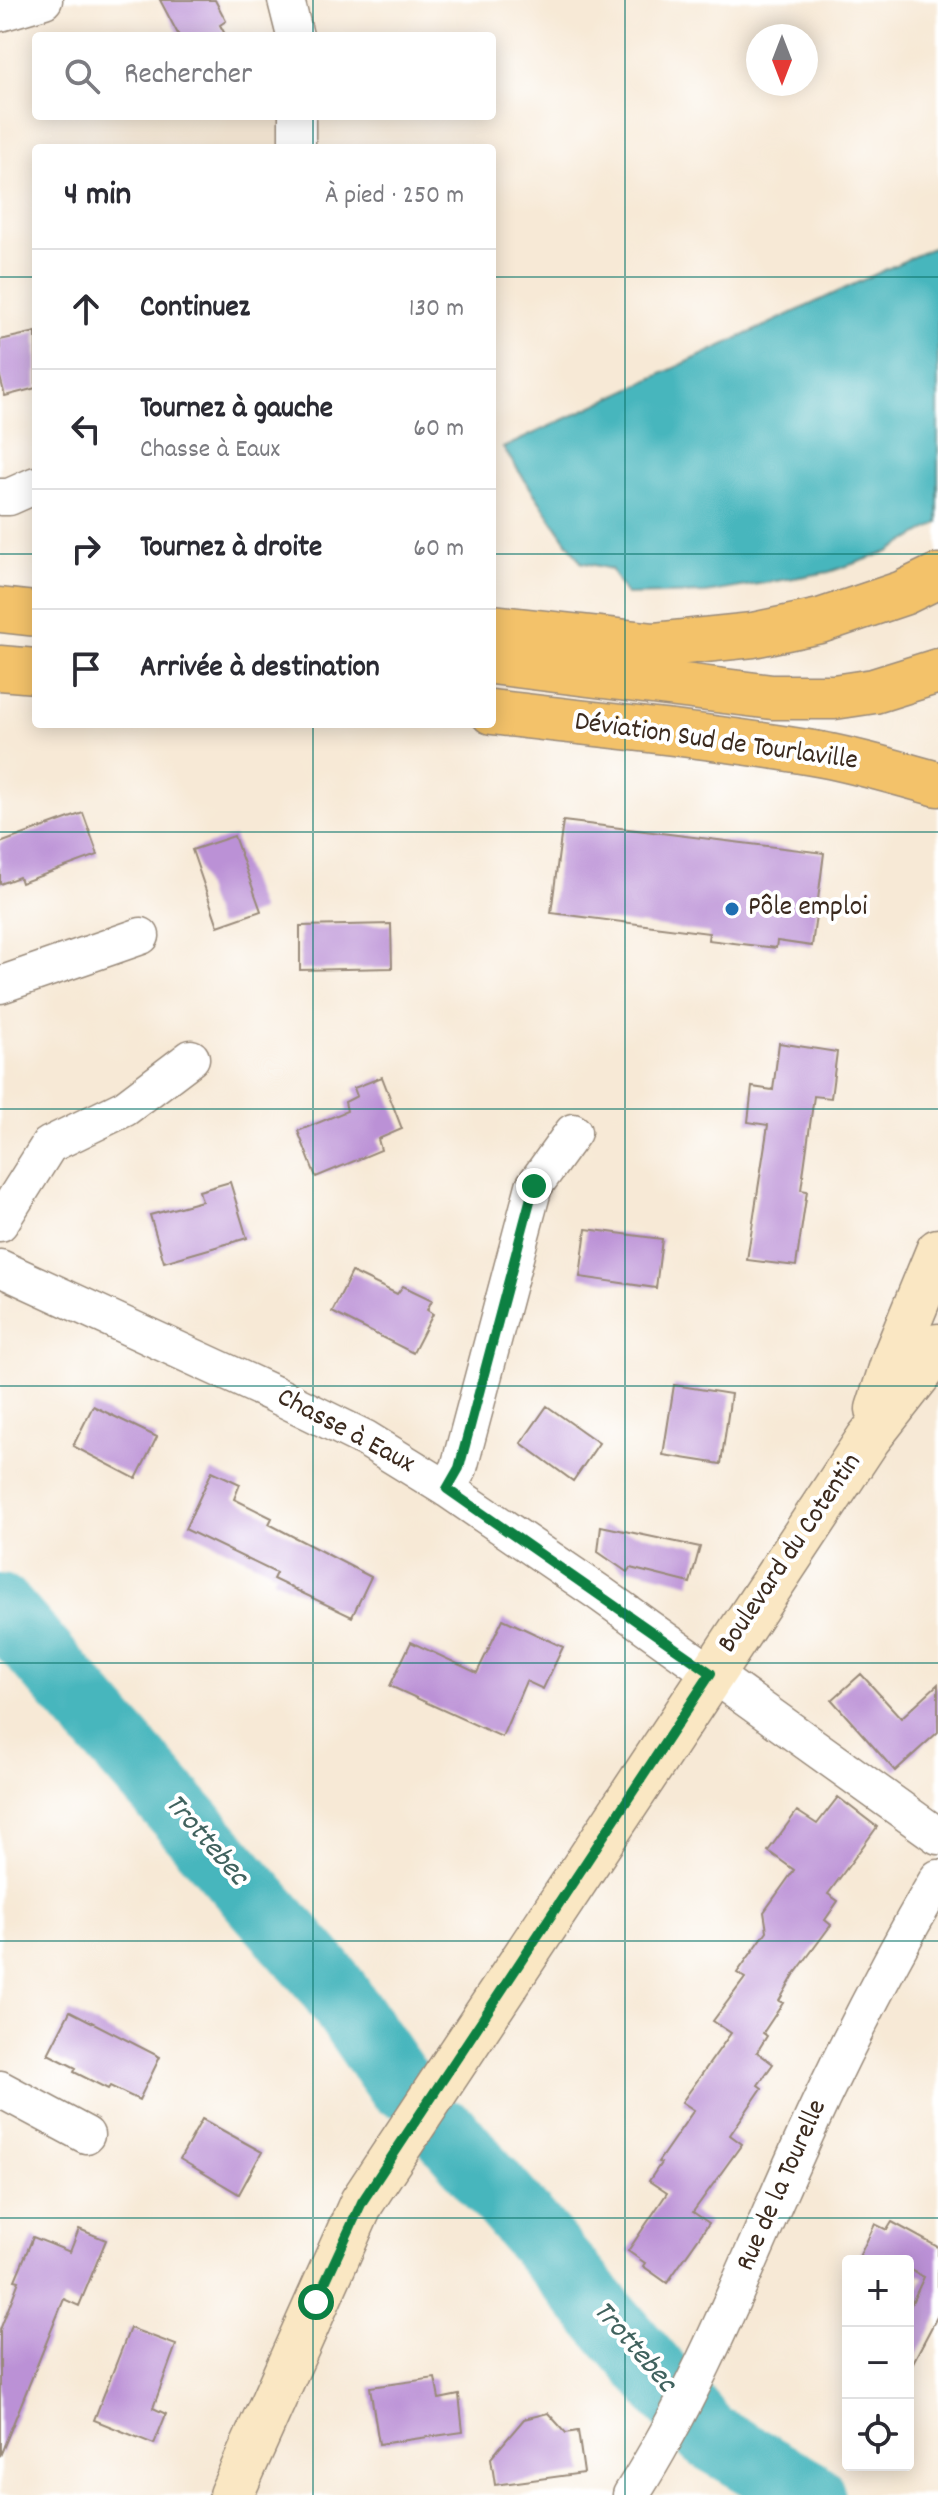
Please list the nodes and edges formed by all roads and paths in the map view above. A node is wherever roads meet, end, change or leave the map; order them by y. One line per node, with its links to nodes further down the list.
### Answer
1 (44, 0): 3 (street)
2 (286, 0): 4 (street)
3 (0, 13)
4 (294, 32)
5 (297, 120): 6 (street)
6 (297, 144)
7 (32, 487): 8 (street)
8 (0, 497)
9 (938, 576): 12 (highway)
10 (0, 610): 11 (highway)
11 (32, 614)
12 (496, 627)
13 (496, 662): 16 (highway, Déviation Sud de Tourlaville)
14 (0, 668): 15 (highway)
15 (32, 671)
16 (938, 671)
17 (496, 713): 18 (highway, Déviation Sud de Tourlaville)
18 (938, 784)
19 (141, 936): 20 (street)
20 (0, 985)
21 (191, 1058): 23 (street)
22 (573, 1132): 28 (street)
23 (0, 1223)
24 (938, 1251): 27 (main road, Boulevard du Cotentin)
25 (0, 1268): 28 (street, Chasse à Eaux)
26 (938, 1346): 27 (main road, Boulevard du Cotentin)
27 (868, 1439): 29 (main road, Boulevard du Cotentin)
28 (447, 1489): 29 (street, Chasse à Eaux)
29 (711, 1673): 30 (street, Chasse à Eaux); 34 (main road, Boulevard du Cotentin)
30 (938, 1836)
31 (938, 1878): 35 (street, Rue de la Tourelle)
32 (0, 2089): 33 (street)
33 (86, 2135)
34 (231, 2495)
35 (631, 2495)

